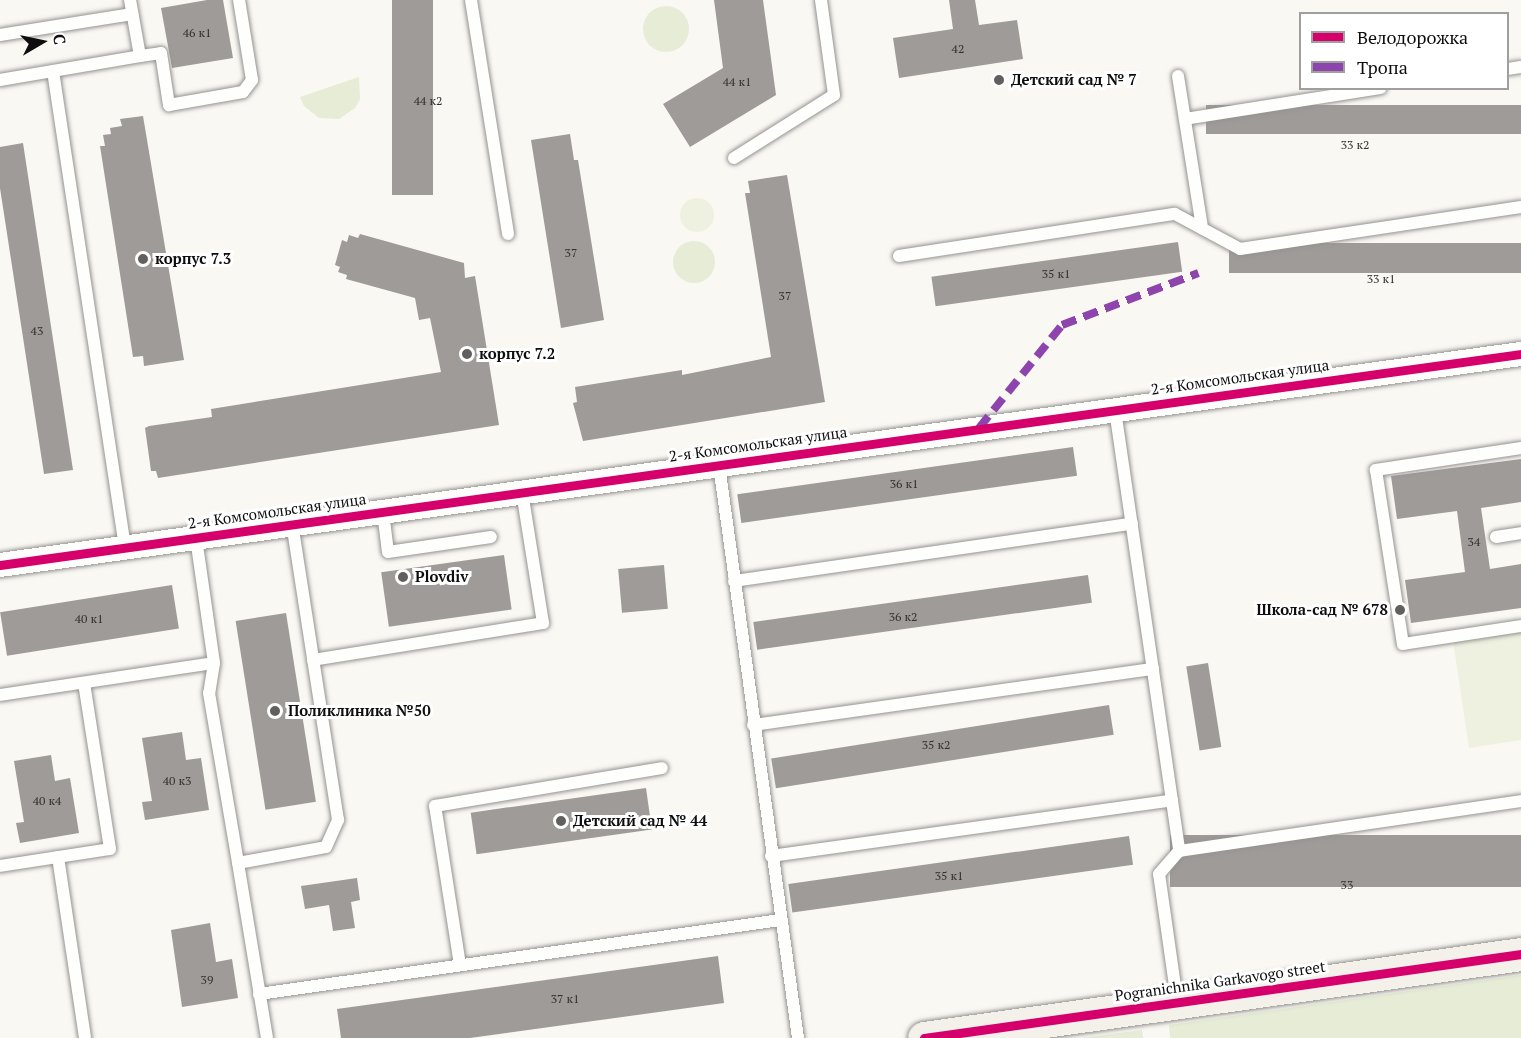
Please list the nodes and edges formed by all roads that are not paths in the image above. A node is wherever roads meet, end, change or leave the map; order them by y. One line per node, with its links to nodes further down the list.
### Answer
1 (130, 0): 5 (lane)
2 (239, 0): 7 (lane)
3 (471, 0): 16 (lane)
4 (820, 0): 13 (lane)
5 (132, 14): 6 (lane); 7 (lane)
6 (0, 35)
7 (140, 56): 8 (lane)
8 (53, 71): 10 (lane); 30 (lane)
9 (1178, 76): 12 (lane)
10 (0, 80)
11 (1368, 90): 12 (lane)
12 (1185, 118): 15 (lane)
13 (734, 158)
14 (1521, 207): 15 (lane)
15 (1202, 228): 17 (lane)
16 (508, 234)
17 (899, 256)
18 (1521, 354): 19 (street, 2-я Комсомольская улица)
19 (1115, 410): 21 (street, 2-я Комсомольская улица); 25 (lane)
20 (1521, 448): 33 (lane)
21 (719, 465): 22 (street, 2-я Комсомольская улица); 32 (lane)
22 (522, 492): 23 (street, 2-я Комсомольская улица); 34 (lane)
23 (383, 512): 24 (street, 2-я Комсомольская улица); 27 (lane)
24 (292, 524): 29 (street, 2-я Комсомольская улица); 34 (lane)
25 (1132, 524): 32 (lane); 36 (lane)
26 (1521, 533): 28 (lane)
27 (491, 537)
28 (1496, 537)
29 (196, 538): 30 (street, 2-я Комсомольская улица); 35 (lane)
30 (125, 546): 31 (street, 2-я Комсомольская улица)
31 (0, 565)
32 (734, 580): 39 (lane)
33 (1521, 626)
34 (313, 660): 46 (lane)
35 (214, 663): 37 (lane); 46 (lane)
36 (1153, 669): 39 (lane); 41 (lane)
37 (84, 683): 38 (lane); 45 (lane)
38 (0, 695)
39 (753, 725): 44 (lane)
40 (662, 768): 50 (lane)
41 (1172, 800): 43 (lane); 44 (lane)
42 (1521, 801): 43 (lane)
43 (1179, 851): 52 (lane)
44 (771, 856): 48 (lane)
45 (58, 857): 47 (lane); 53 (lane)
46 (238, 863): 51 (lane)
47 (0, 866)
48 (780, 920): 50 (lane); 55 (lane)
49 (1521, 954): 52 (street, Pogranichnika Garkavogo street)
50 (460, 964): 51 (lane)
51 (260, 994): 54 (lane)
52 (1177, 1003): 56 (street, Pogranichnika Garkavogo street)
53 (85, 1038)
54 (267, 1038)
55 (798, 1038)
56 (924, 1038)

